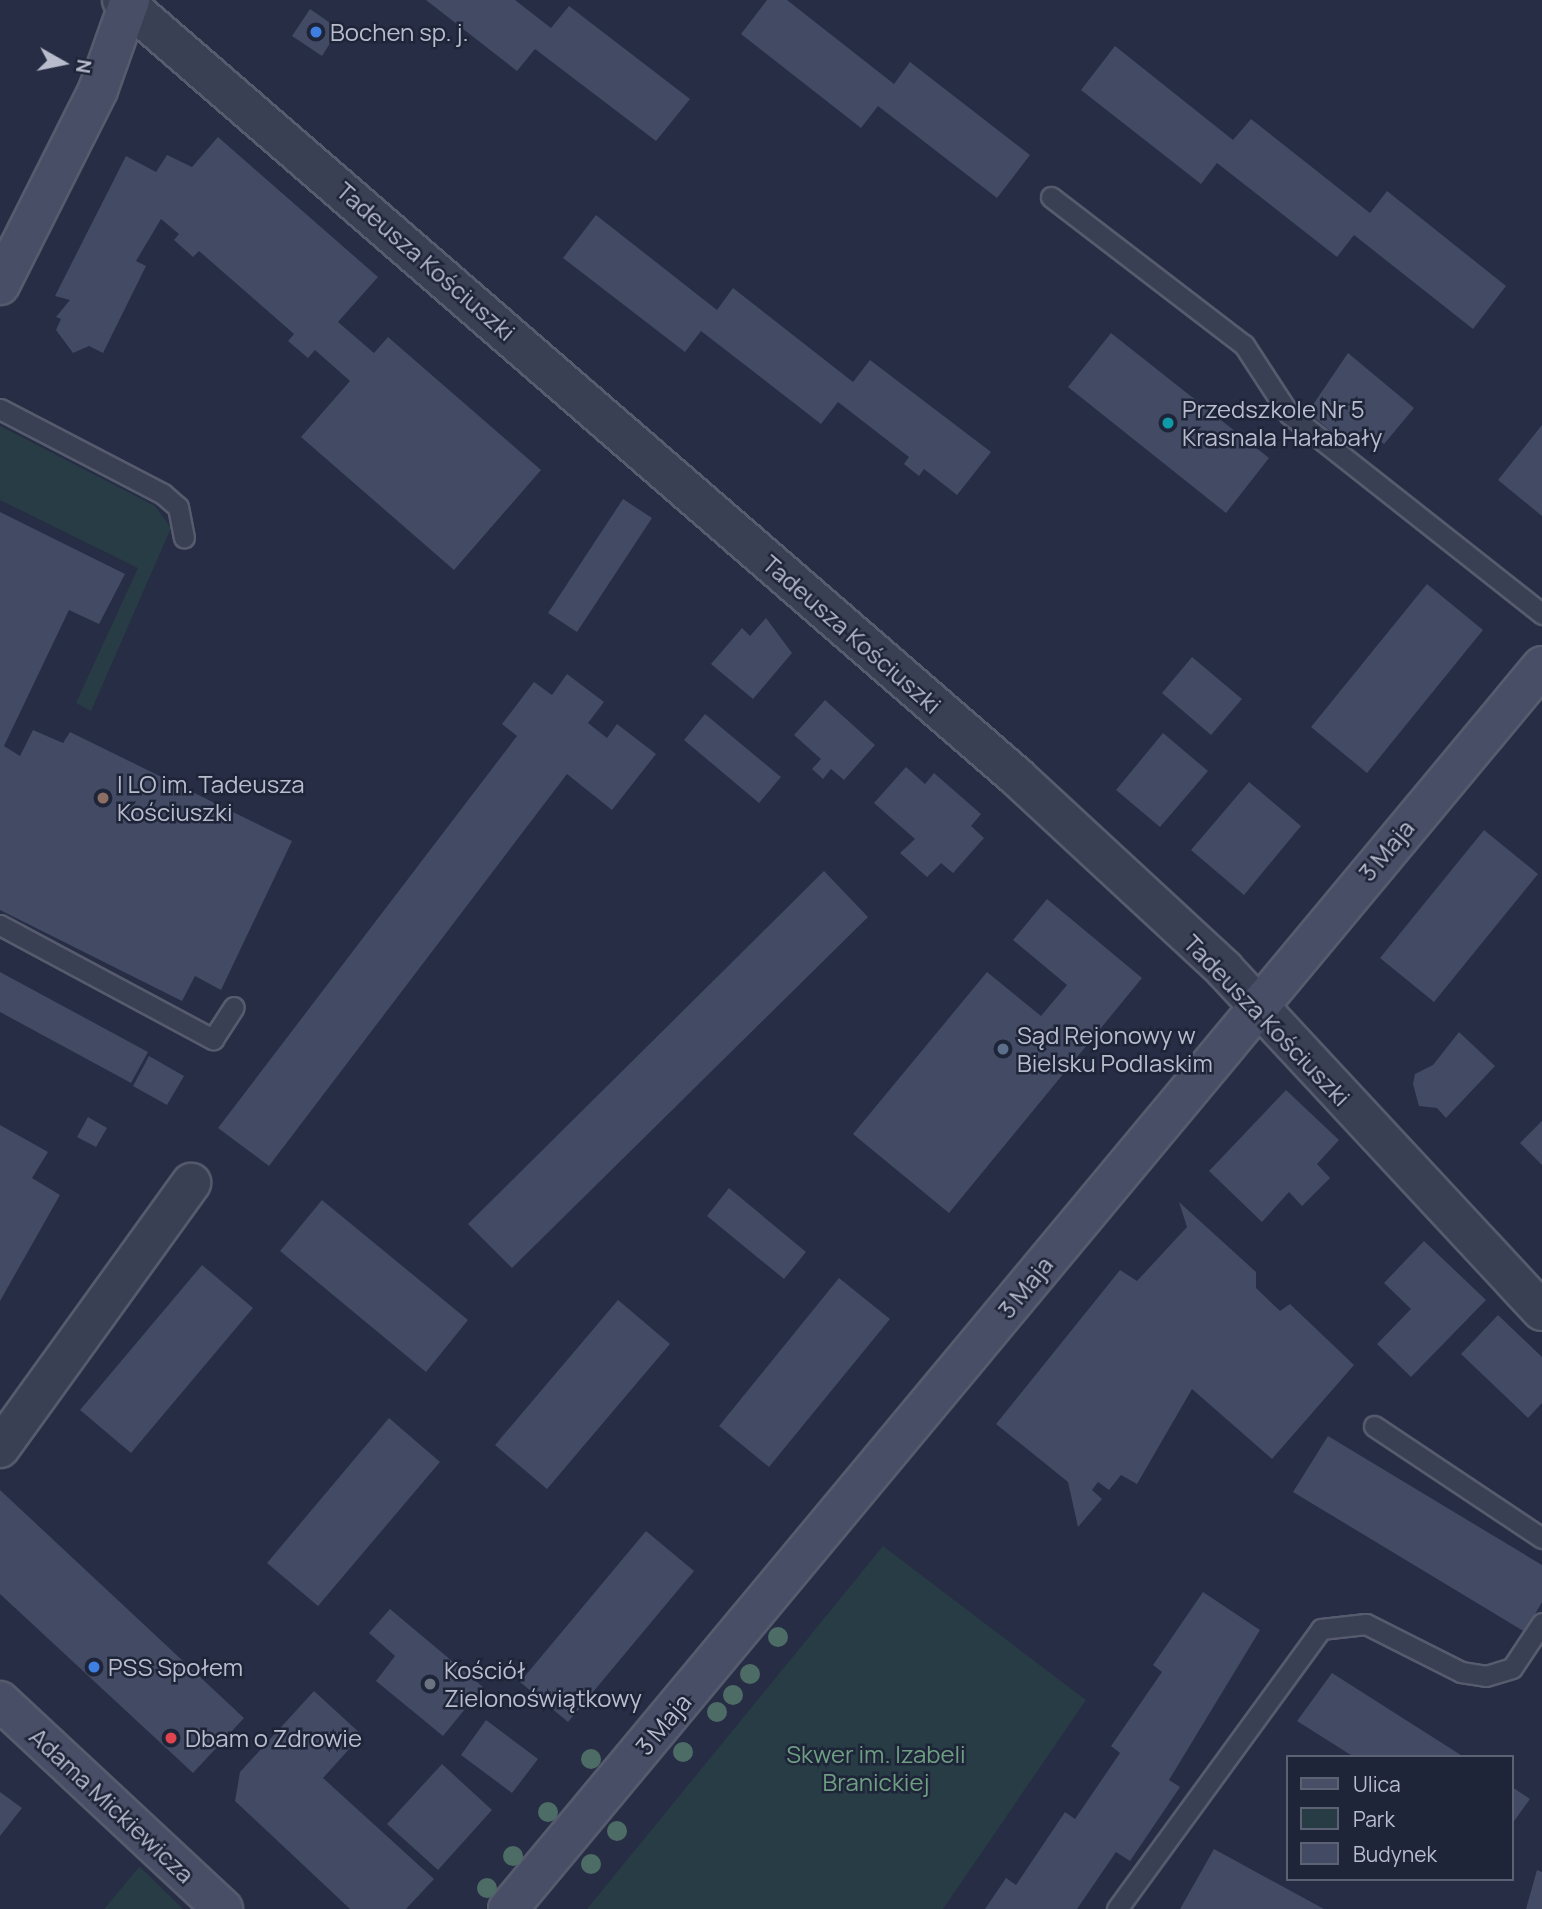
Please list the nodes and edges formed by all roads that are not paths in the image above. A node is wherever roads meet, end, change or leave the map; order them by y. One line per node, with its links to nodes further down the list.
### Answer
1 (127, 2): 3 (street); 9 (street, Tadeusza Kościuszki)
2 (1051, 197): 6 (lane)
3 (0, 285)
4 (0, 409): 5 (lane)
5 (184, 537)
6 (1542, 614)
7 (1542, 666): 9 (street, 3 Maja)
8 (0, 925): 10 (lane)
9 (1257, 1004): 12 (street, Tadeusza Kościuszki); 19 (street, 3 Maja)
10 (234, 1007)
11 (191, 1183): 14 (street)
12 (1542, 1311)
13 (1374, 1426): 15 (lane)
14 (0, 1448)
15 (1542, 1538)
16 (1542, 1623): 20 (lane)
17 (0, 1701): 18 (street, Adama Mickiewicza)
18 (223, 1909)
19 (508, 1909)
20 (1117, 1909)

